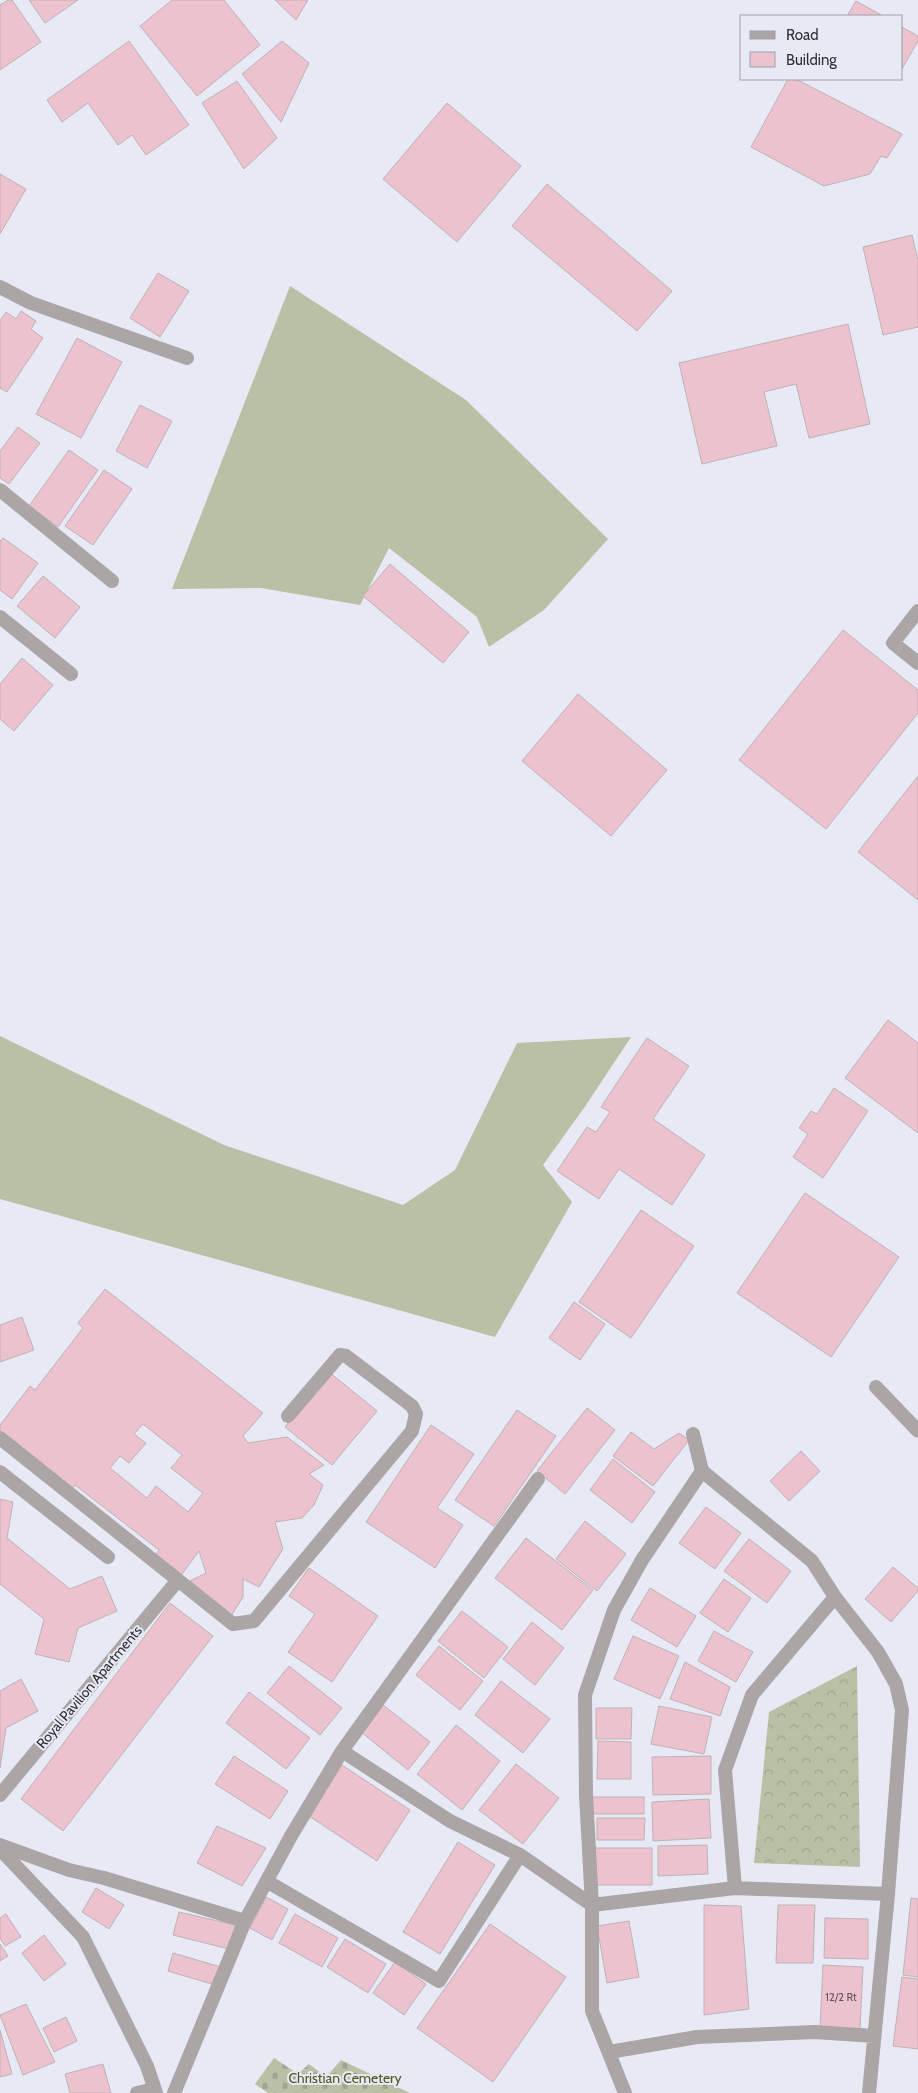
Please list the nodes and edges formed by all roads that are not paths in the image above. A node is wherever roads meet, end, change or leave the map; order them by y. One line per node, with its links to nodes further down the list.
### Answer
1 (0, 287): 2 (street)
2 (187, 358)
3 (0, 490): 4 (street)
4 (112, 581)
5 (918, 611): 7 (street)
6 (0, 617): 8 (street)
7 (918, 663)
8 (71, 674)
9 (876, 1387): 11 (street)
10 (288, 1416): 18 (street)
11 (918, 1431)
12 (693, 1434): 14 (street)
13 (0, 1438): 18 (street)
14 (702, 1471): 19 (street); 27 (street)
15 (0, 1472): 17 (street)
16 (538, 1479): 20 (street)
17 (108, 1557)
18 (178, 1580): 21 (street, Royal Pavilion Apartments)
19 (835, 1597): 25 (street); 26 (street)
20 (342, 1751): 23 (street); 24 (street)
21 (0, 1795)
22 (0, 1847): 28 (street); 31 (street)
23 (520, 1855): 24 (street); 27 (street)
24 (268, 1882): 28 (street)
25 (735, 1888): 26 (street); 27 (street)
26 (888, 1894): 29 (street)
27 (592, 1905): 30 (street)
28 (245, 1921): 33 (street)
29 (874, 2036): 30 (street); 35 (street)
30 (609, 2052): 34 (street)
31 (155, 2091): 32 (street)
32 (137, 2093)
33 (174, 2093)
34 (625, 2093)
35 (869, 2093)

